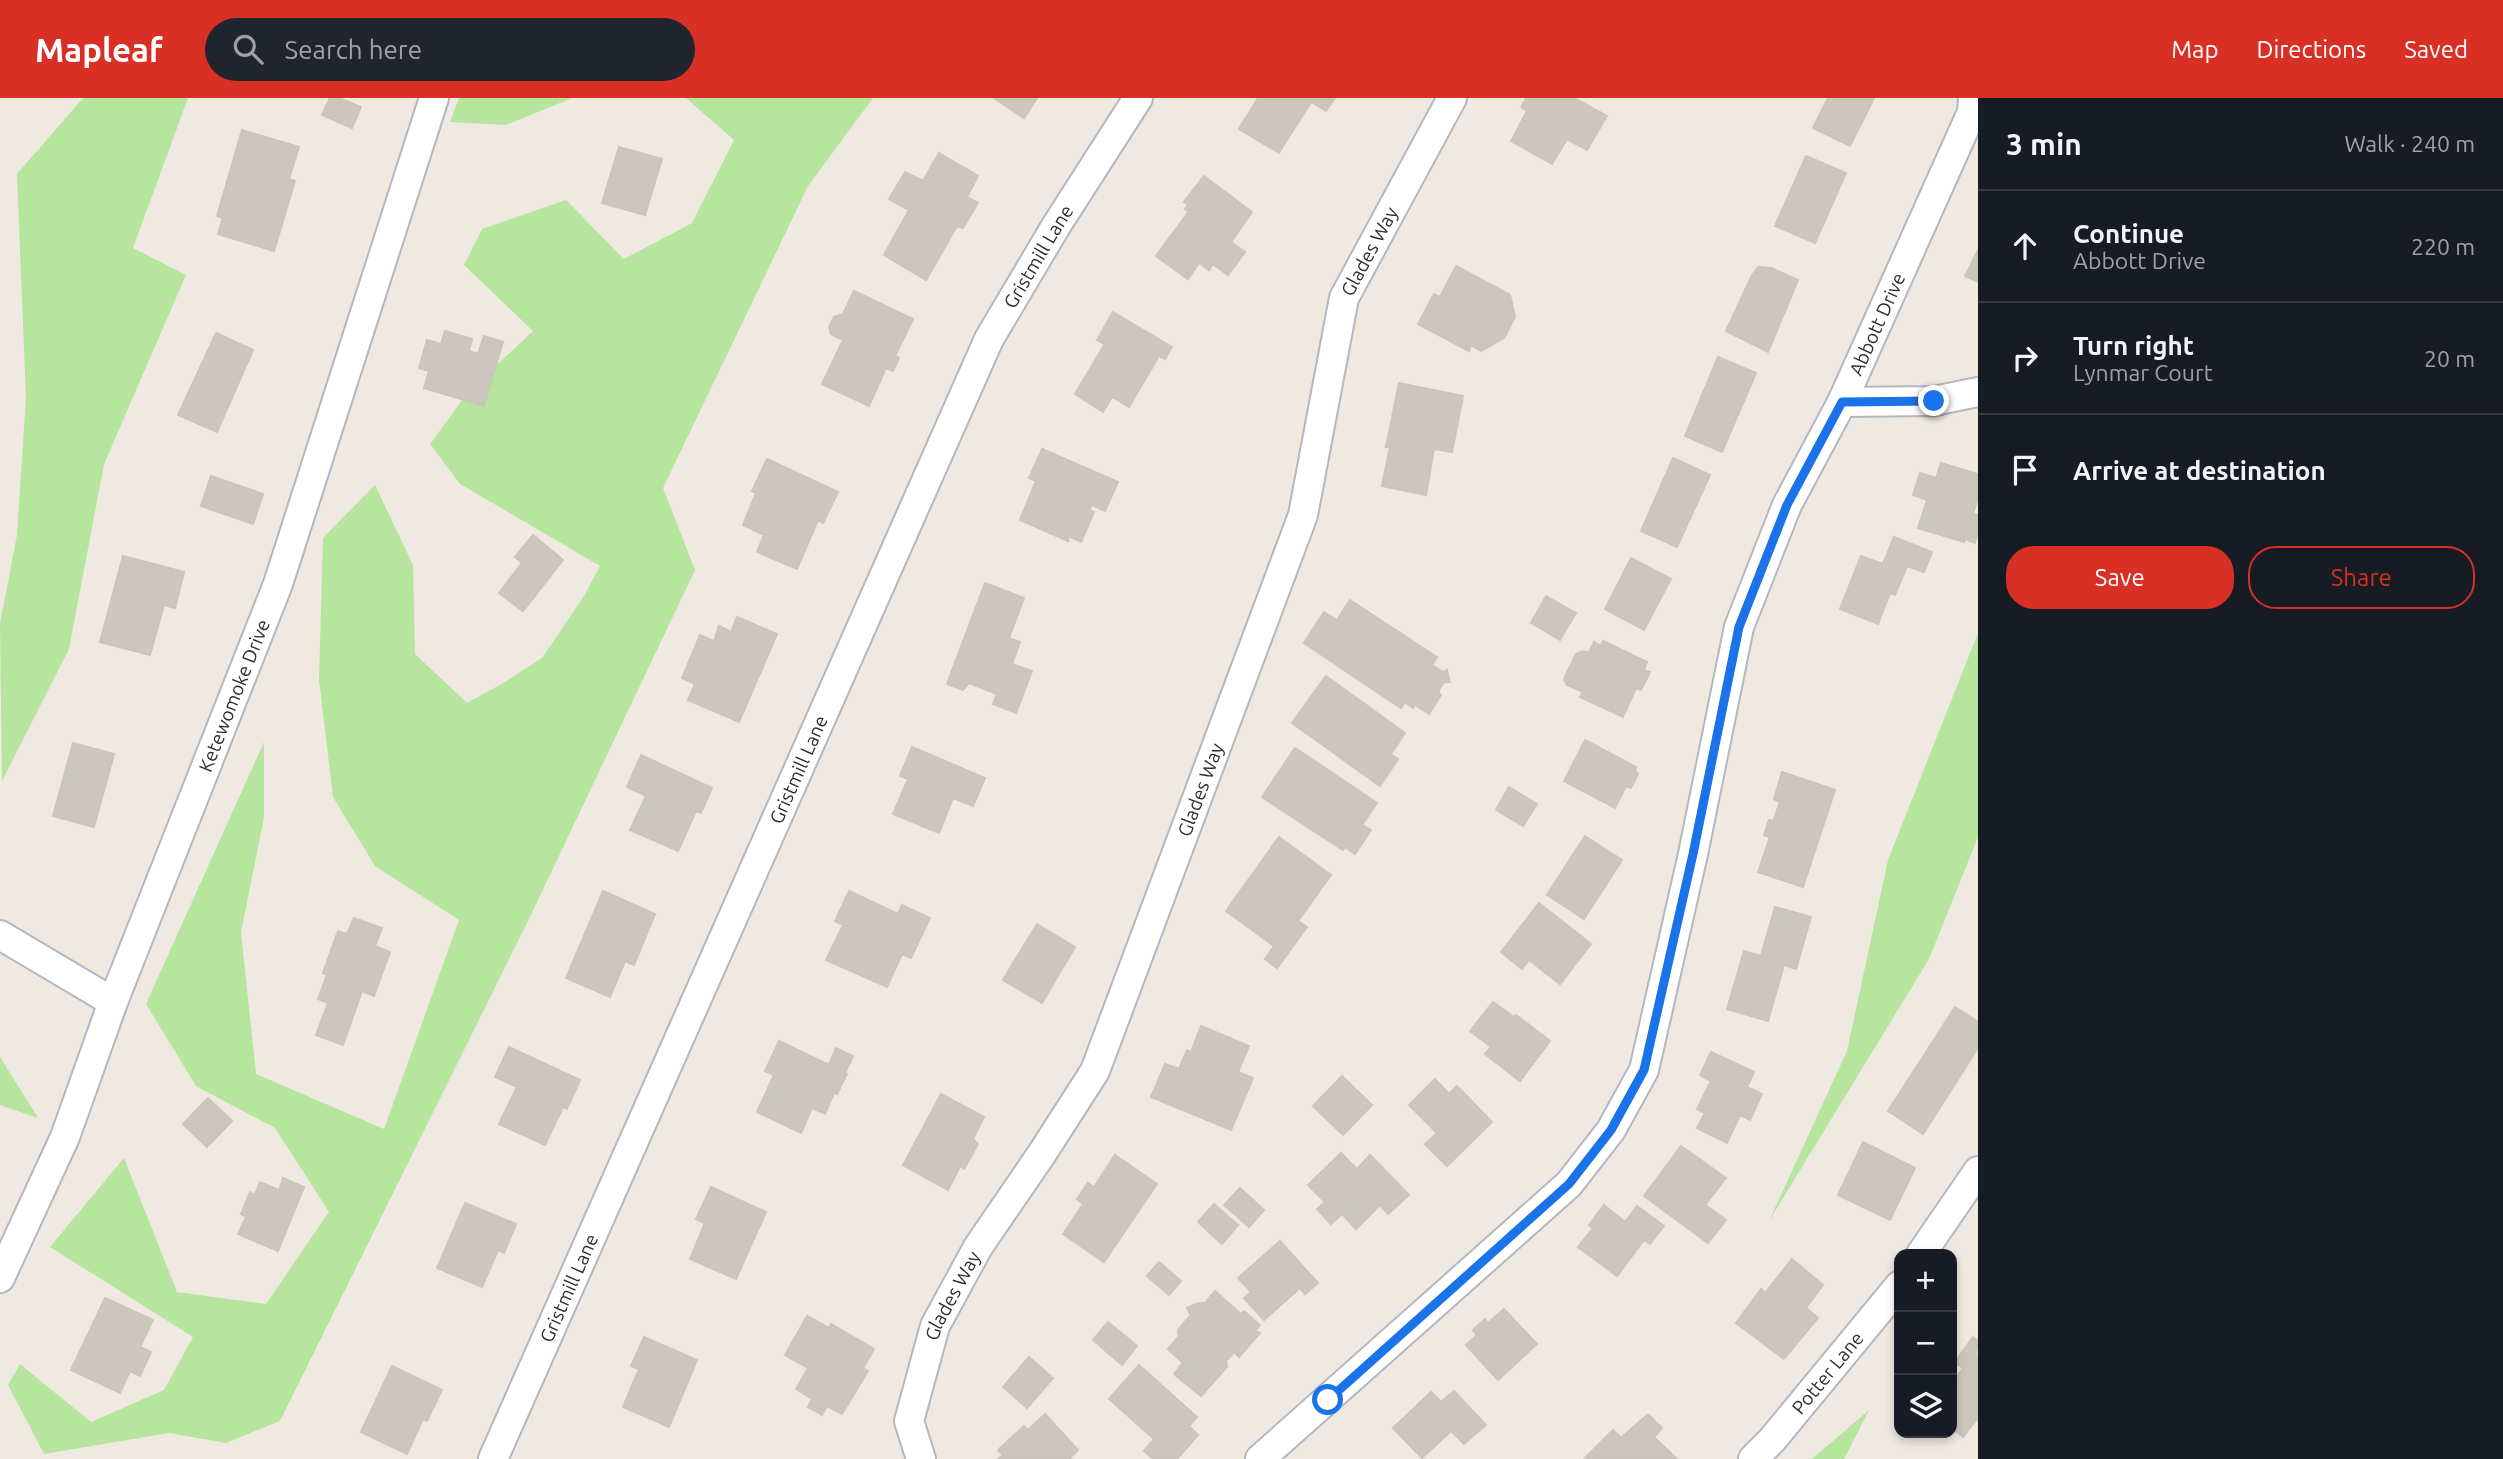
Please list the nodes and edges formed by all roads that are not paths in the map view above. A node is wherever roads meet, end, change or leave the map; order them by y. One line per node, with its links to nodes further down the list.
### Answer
1 (434, 98): 8 (street, Ketewomoke Drive)
2 (1138, 98): 13 (street, Gristmill Lane)
3 (1452, 98): 14 (street, Glades Way)
4 (1973, 98): 6 (street, Abbott Drive)
5 (1978, 392): 6 (street)
6 (1842, 402): 15 (street, Abbott Drive)
7 (0, 935): 8 (street)
8 (113, 1002): 11 (street, Ketewomoke Drive)
9 (1978, 1171): 10 (street)
10 (1924, 1249)
11 (0, 1279)
12 (1894, 1292): 16 (street, Potter Lane)
13 (493, 1459)
14 (921, 1459)
15 (1260, 1459)
16 (1753, 1459)

